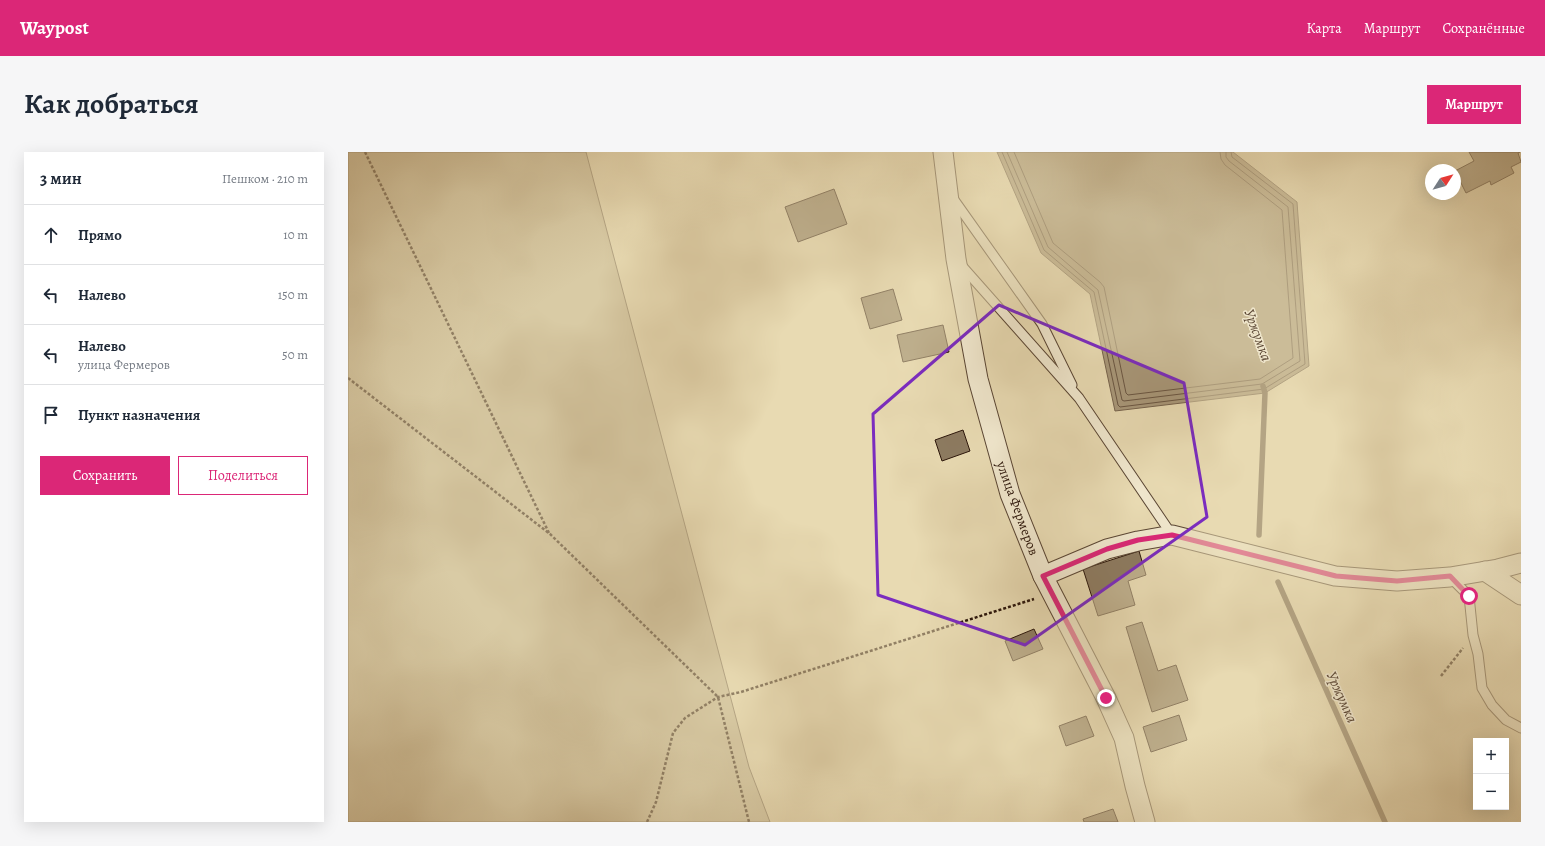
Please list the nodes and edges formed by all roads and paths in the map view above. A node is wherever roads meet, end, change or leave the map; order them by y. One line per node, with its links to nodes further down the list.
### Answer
1 (365, 152): 7 (path)
2 (943, 152): 3 (street, улица Фермеров)
3 (948, 191): 4 (street, улица Фермеров); 6 (lane)
4 (956, 259): 6 (lane); 11 (street, улица Фермеров)
5 (348, 378): 7 (path)
6 (1077, 395): 8 (lane)
7 (550, 534): 17 (path)
8 (1172, 535): 11 (street); 12 (street)
9 (1521, 563): 10 (street)
10 (1485, 571): 12 (street); 14 (street)
11 (1043, 576): 13 (street, улица Фермеров)
12 (1450, 576): 15 (lane)
13 (1052, 593): 17 (path); 21 (street, улица Фермеров)
14 (1521, 595)
15 (1473, 635): 16 (path); 18 (lane)
16 (1441, 676)
17 (718, 697): 19 (path); 20 (path)
18 (1521, 728)
19 (647, 822)
20 (749, 822)
21 (1145, 822)

